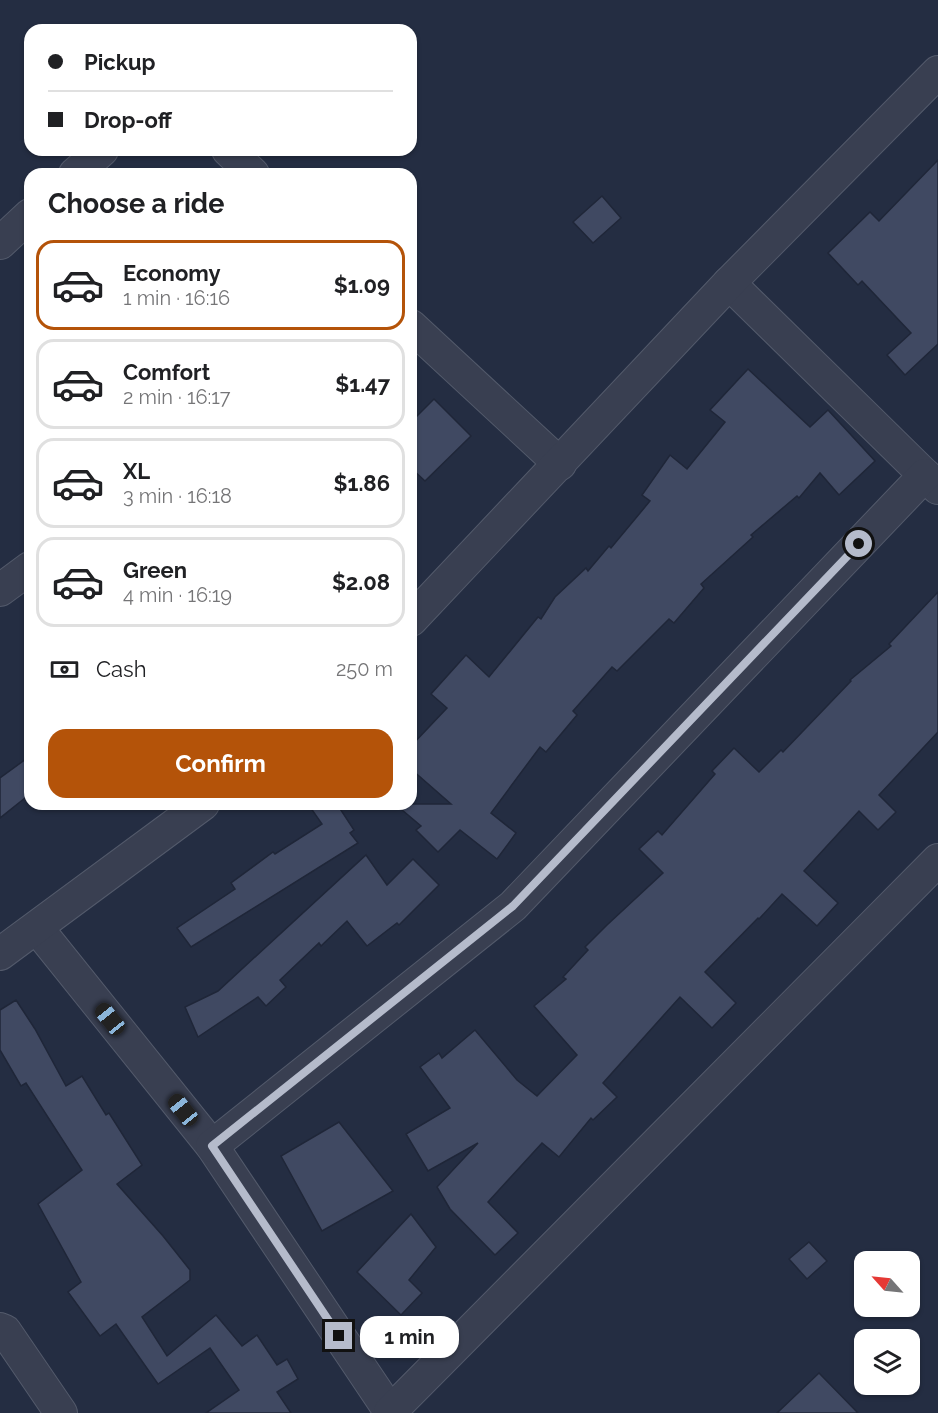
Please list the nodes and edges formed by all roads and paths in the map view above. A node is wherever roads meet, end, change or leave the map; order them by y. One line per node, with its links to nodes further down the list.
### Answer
1 (938, 72): 8 (street)
2 (95, 156): 4 (street)
3 (234, 156): 5 (street)
4 (82, 168)
5 (247, 168)
6 (24, 221): 7 (street)
7 (0, 243)
8 (729, 284): 10 (street); 11 (street)
9 (417, 332): 10 (street)
10 (560, 464): 14 (street)
11 (932, 482): 19 (street)
12 (24, 572): 13 (street)
13 (0, 590)
14 (417, 614)
15 (195, 810): 17 (street)
16 (938, 860): 21 (street)
17 (37, 928): 18 (street); 19 (street)
18 (0, 954)
19 (212, 1146): 21 (street)
20 (0, 1329): 22 (street)
21 (390, 1412)
22 (61, 1413)

